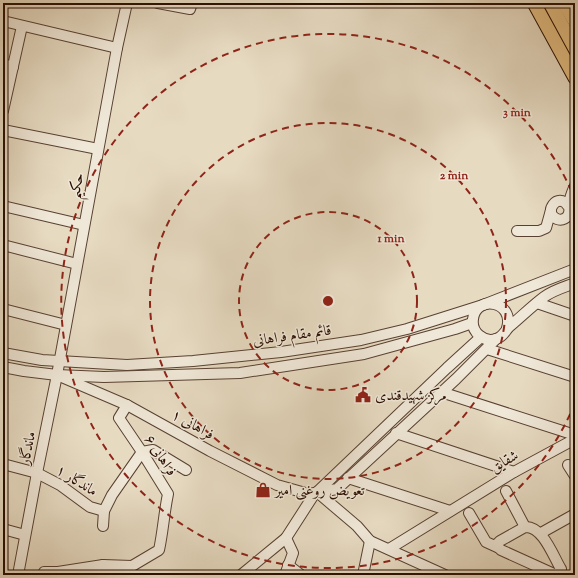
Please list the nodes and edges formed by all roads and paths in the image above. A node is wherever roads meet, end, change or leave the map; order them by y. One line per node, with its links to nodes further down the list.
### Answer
1 (127, 3): 8 (street, حکیم)
2 (158, 3): 3 (street)
3 (192, 3)
4 (534, 3): 11 (main road)
5 (550, 3): 9 (main road)
6 (3, 21): 7 (street)
7 (22, 26): 8 (street); 10 (street)
8 (117, 48): 14 (street, حکیم)
9 (575, 49)
10 (8, 65): 12 (street)
11 (575, 78)
12 (3, 110)
13 (3, 130): 14 (street)
14 (98, 149): 19 (street, حکیم)
15 (574, 187): 17 (street); 18 (street)
16 (3, 206): 19 (street)
17 (553, 206): 18 (street); 18 (street); 20 (street)
18 (571, 206)
19 (84, 225): 22 (street, حکیم)
20 (517, 231)
21 (3, 245): 22 (street)
22 (77, 264): 30 (street, حکیم)
23 (575, 269): 26 (street, قائم مقام فراهانی)
24 (575, 283): 25 (street)
25 (538, 303): 28 (street); 31 (street)
26 (483, 305): 29 (street); 31 (street); 36 (street, قائم مقام فراهانی)
27 (3, 309): 30 (street)
28 (575, 316)
29 (472, 323): 32 (street); 39 (street, قائم مقام فراهانی)
30 (66, 325): 36 (street, حکیم)
31 (507, 328): 33 (street)
32 (482, 337): 33 (street); 38 (street)
33 (496, 339): 34 (street)
34 (487, 349): 40 (street); 41 (street)
35 (3, 353): 36 (street, قائم مقام فراهانی)
36 (59, 361): 39 (street, حکیم)
37 (3, 367): 39 (street)
38 (447, 368): 41 (street); 56 (street)
39 (57, 375): 43 (street, فراهانی ۱); 52 (street, ماندگار)
40 (575, 377)
41 (456, 379): 42 (street)
42 (441, 392): 44 (street); 45 (street)
43 (127, 405): 47 (street, فراهانی ۶); 56 (street, فراهانی ۱)
44 (396, 433): 51 (street); 54 (street)
45 (575, 435)
46 (575, 439): 51 (street, شقایق)
47 (142, 452): 50 (street); 57 (street, ماندگار ۱); 70 (street, فراهانی ۶)
48 (3, 464): 52 (street, ماندگار ۱)
49 (568, 465): 53 (street)
50 (186, 470)
51 (514, 472): 58 (street, شقایق)
52 (37, 473): 57 (street, ماندگار ۱); 65 (street, ماندگار)
53 (575, 476)
54 (348, 478): 56 (street); 58 (street)
55 (506, 491): 62 (street)
56 (316, 493): 66 (street); 67 (street)
57 (104, 511): 61 (street)
58 (450, 511): 69 (street, شقایق)
59 (468, 513): 68 (street)
60 (575, 514): 64 (street)
61 (103, 526)
62 (526, 527): 64 (street); 68 (street)
63 (3, 529): 65 (street)
64 (541, 533): 68 (street)
65 (25, 535): 73 (street, ماندگار)
66 (286, 538): 71 (street); 74 (street)
67 (370, 541): 69 (street); 76 (street)
68 (497, 547)
69 (388, 549): 77 (street)
70 (102, 570): 72 (street)
71 (287, 570): 75 (street)
72 (44, 572)
73 (18, 575)
74 (241, 575)
75 (301, 575)
76 (363, 575)
77 (445, 575)

